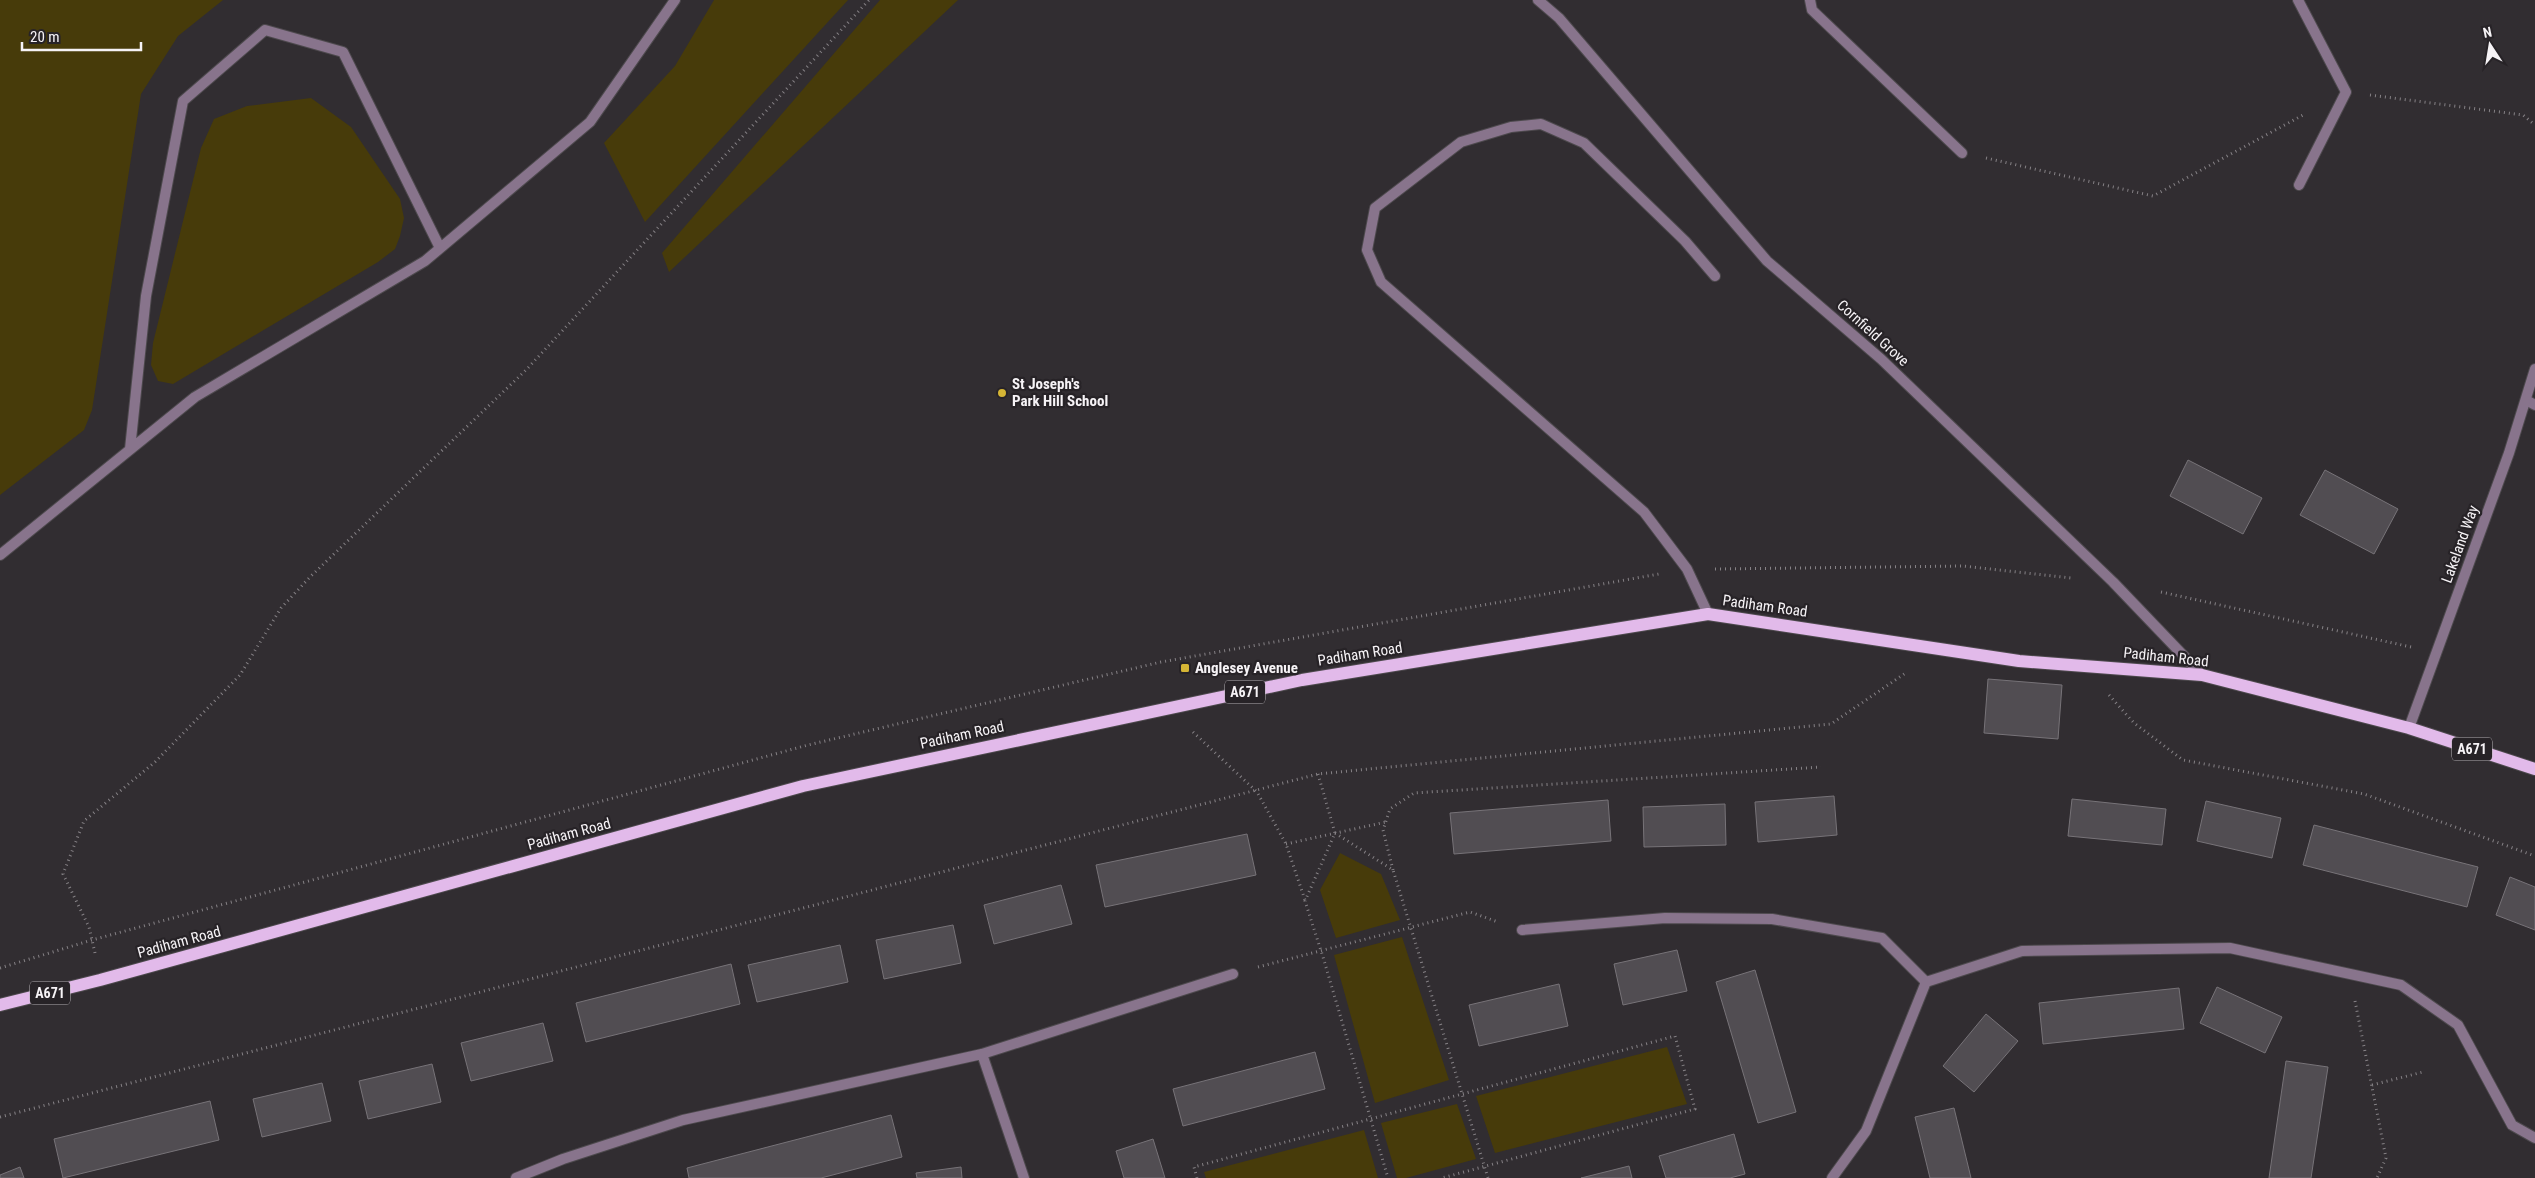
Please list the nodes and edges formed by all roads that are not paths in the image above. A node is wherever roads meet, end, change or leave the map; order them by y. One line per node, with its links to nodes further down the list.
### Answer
1 (675, 0): 7 (street)
2 (1538, 0): 14 (street, Cornfield Grove)
3 (1810, 0): 5 (street)
4 (2298, 0): 6 (street)
5 (1962, 153)
6 (2299, 184)
7 (440, 248): 11 (street); 11 (street)
8 (1715, 276): 13 (street)
9 (2535, 369): 10 (street, Lakeland Way)
10 (2530, 402): 15 (street, Lakeland Way)
11 (130, 449): 12 (street)
12 (0, 555)
13 (1708, 614): 14 (main road, Padiham Road / A671); 20 (main road, Padiham Road / A671)
14 (2202, 676): 15 (main road, Padiham Road / A671)
15 (2409, 728): 16 (main road, Padiham Road / A671)
16 (2535, 769)
17 (1522, 930): 19 (street)
18 (1233, 974): 21 (street)
19 (1926, 982): 22 (street); 25 (street)
20 (0, 1006)
21 (982, 1054): 23 (street); 24 (street)
22 (2535, 1138)
23 (516, 1178)
24 (1024, 1178)
25 (1832, 1178)

